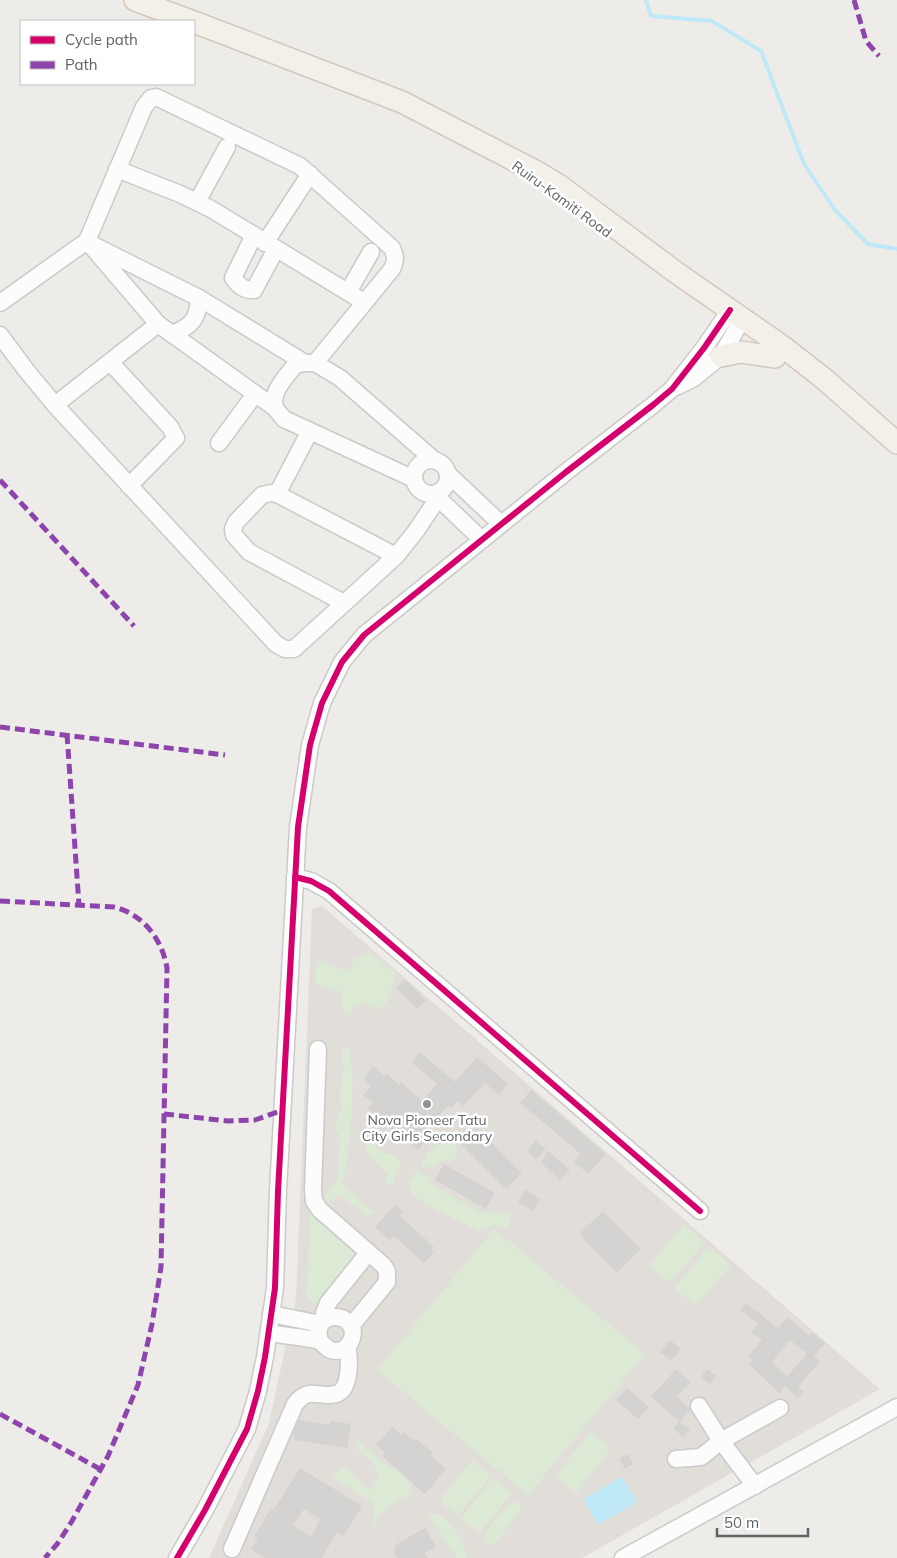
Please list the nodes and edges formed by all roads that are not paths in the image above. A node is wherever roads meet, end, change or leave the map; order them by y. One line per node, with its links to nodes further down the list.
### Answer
1 (136, 0): 2 (main road, Ruiru-Kamiti Road)
2 (187, 20)
3 (195, 23): 17 (main road, Ruiru-Kamiti Road)
4 (228, 147): 7 (street)
5 (117, 169): 6 (street); 7 (street); 8 (street)
6 (310, 174): 9 (street); 16 (street)
7 (197, 202): 9 (street)
8 (87, 241): 11 (street); 13 (street); 15 (street)
9 (265, 242): 12 (street)
10 (371, 252): 12 (street)
11 (155, 275): 13 (street); 14 (street)
12 (348, 292): 16 (street)
13 (136, 298): 18 (street)
14 (199, 298): 18 (street); 23 (street)
15 (0, 302)
16 (364, 302): 23 (street)
17 (734, 319): 20 (street); 21 (main road, Ruiru-Kamiti Road); 24 (street); 30 (main road, Ruiru-Kamiti Road)
18 (165, 329): 22 (street); 25 (street)
19 (0, 335): 26 (street)
20 (721, 356): 21 (main road); 24 (street)
21 (775, 356): 31 (main road, Ruiru-Kamiti Road)
22 (110, 362): 26 (street); 35 (street)
23 (310, 363): 27 (street); 32 (street)
24 (672, 389): 38 (street)
25 (255, 394): 27 (street); 29 (street)
26 (55, 405): 35 (street)
27 (275, 408): 28 (street)
28 (310, 431): 34 (street); 36 (street)
29 (219, 443)
30 (897, 444)
31 (897, 448)
32 (434, 460): 33 (street); 34 (street)
33 (448, 474): 37 (street); 38 (street)
34 (414, 479): 37 (street)
35 (129, 486): 41 (street)
36 (277, 494): 40 (street); 41 (street)
37 (436, 496): 39 (street); 40 (street)
38 (501, 524): 39 (street)
39 (482, 540): 42 (street)
40 (396, 556): 41 (street)
41 (344, 603)
42 (295, 877): 44 (street); 46 (street)
43 (318, 1049): 45 (street)
44 (700, 1210)
45 (368, 1253): 47 (street); 48 (street)
46 (272, 1314): 47 (street); 49 (street)
47 (323, 1322): 48 (street); 50 (street)
48 (351, 1326): 51 (street)
49 (269, 1333): 50 (street); 59 (street)
50 (320, 1341): 51 (street)
51 (347, 1346): 58 (street)
52 (699, 1406): 55 (street)
53 (897, 1407): 57 (street)
54 (780, 1408): 55 (street)
55 (720, 1441): 56 (street); 57 (street)
56 (676, 1459)
57 (755, 1486): 60 (street)
58 (232, 1549)
59 (177, 1558)
60 (623, 1558)

